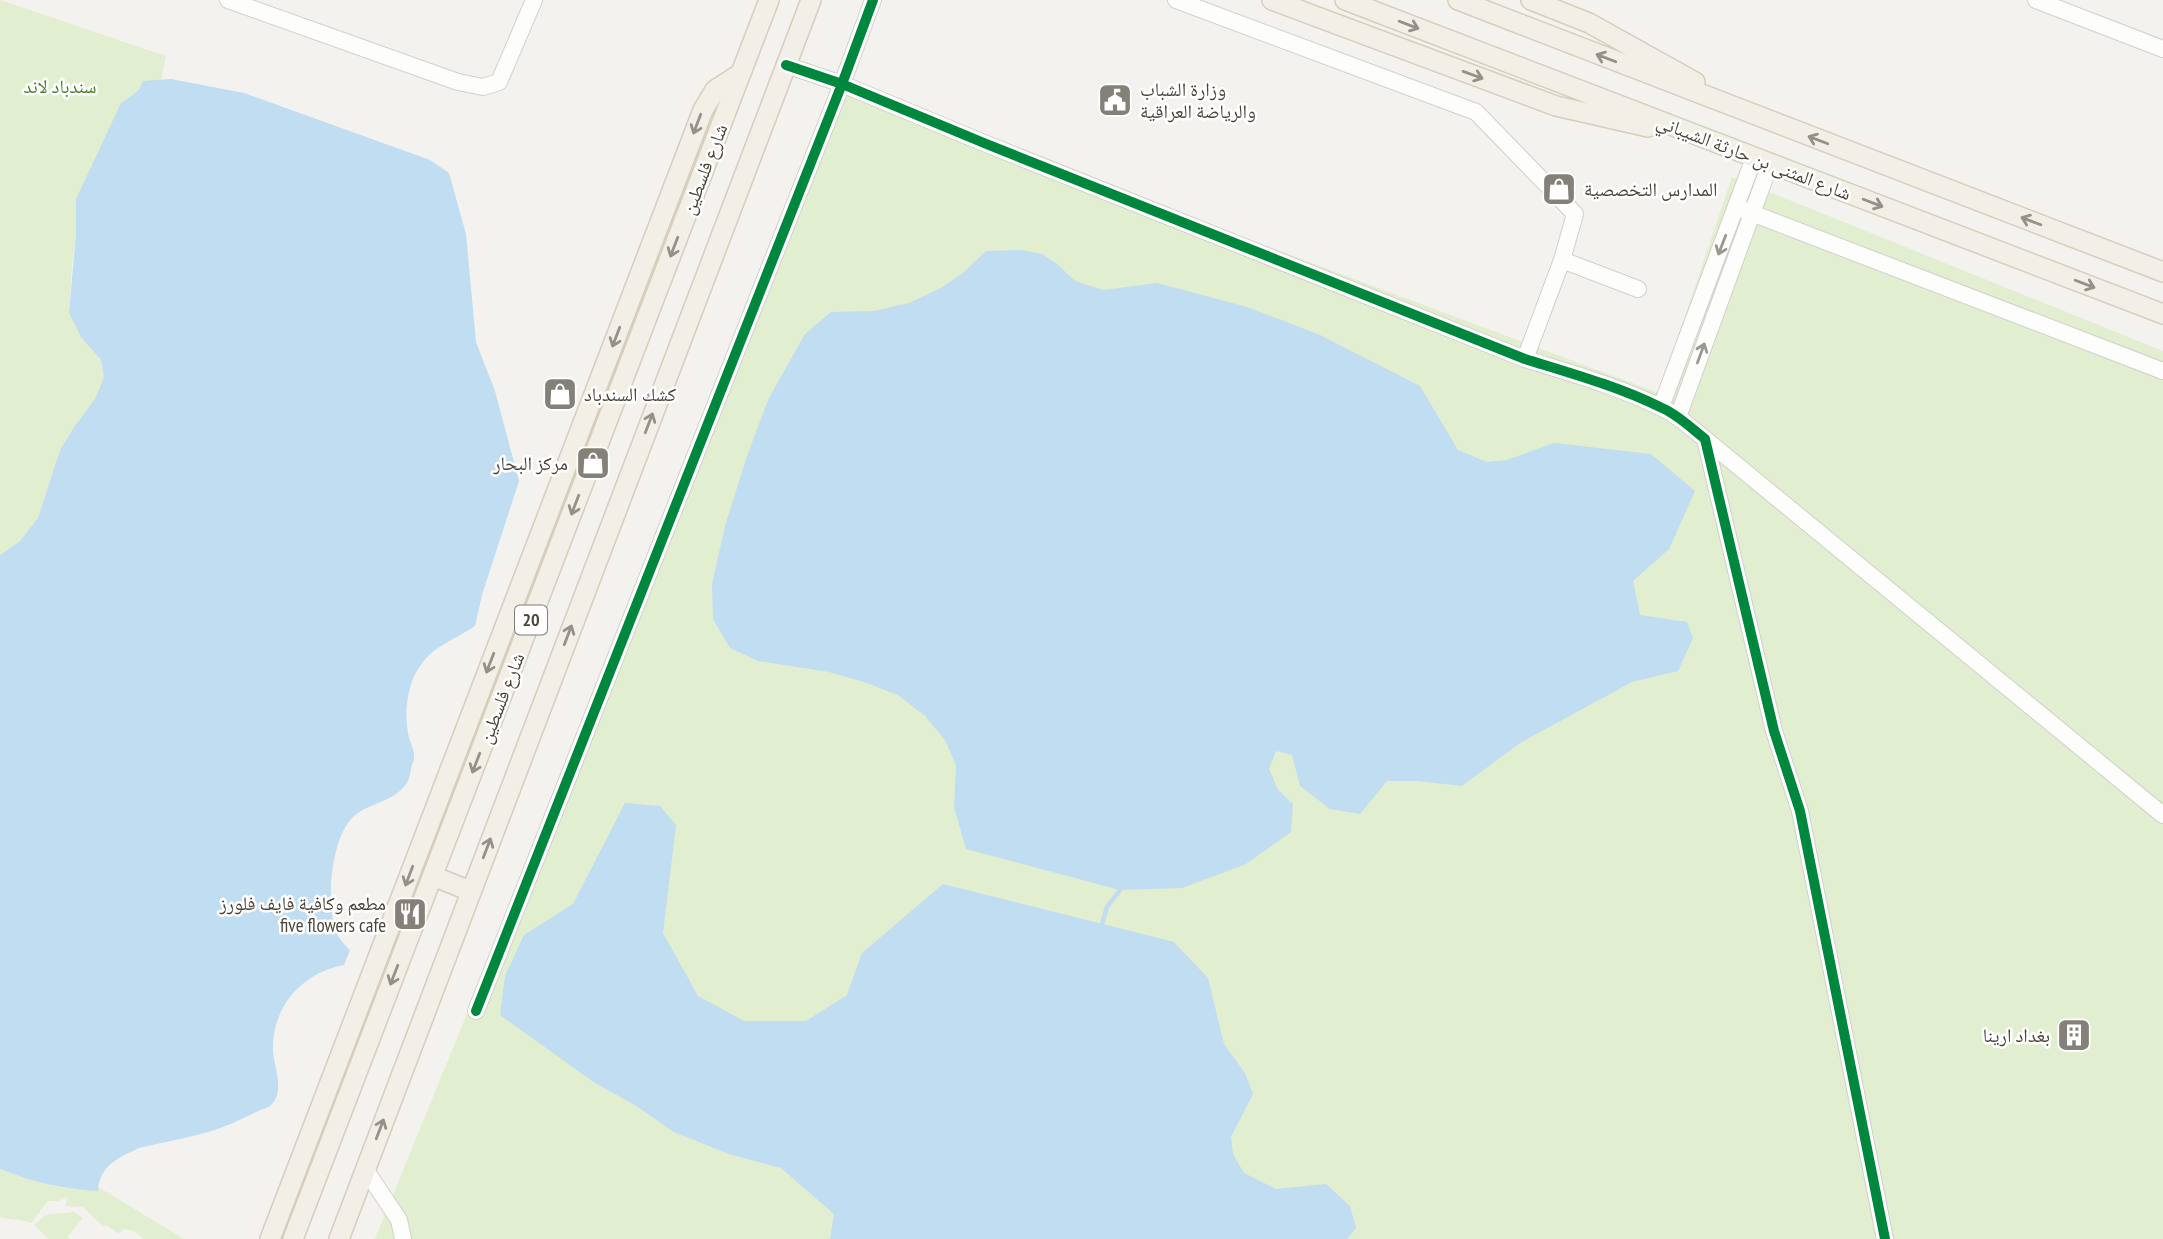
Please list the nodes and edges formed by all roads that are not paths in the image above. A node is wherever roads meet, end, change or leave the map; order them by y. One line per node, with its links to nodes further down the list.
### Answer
1 (228, 0): 2 (street)
2 (534, 0)
3 (792, 0): 13 (main road)
4 (811, 0): 13 (main road, شارع فلسطين / 20)
5 (873, 0): 17 (street)
6 (1176, 0): 23 (street)
7 (1272, 0): 19 (main road, one-way to 19)
8 (1346, 0): 19 (main road, شارع المثنى بن حارثة الشيباني, one-way to 19)
9 (1458, 0): 18 (main road, شارع المثنى بن حارثة الشيباني, one-way to 9)
10 (1531, 0): 18 (main road)
11 (2037, 0): 14 (street)
12 (769, 1): 16 (main road, شارع فلسطين / 20)
13 (803, 20): 15 (main road, شارع فلسطين / 20)
14 (2163, 49)
15 (786, 65): 17 (street); 36 (main road, شارع فلسطين / 20, one-way to 15)
16 (740, 74): 29 (main road, one-way to 29); 33 (main road, شارع فلسطين / 20, one-way to 33)
17 (842, 84): 27 (street); 37 (street)
18 (1757, 116): 24 (main road, شارع المثنى بن حارثة الشيباني, one-way to 18)
19 (1714, 142): 20 (main road, شارع المثنى بن حارثة الشيباني)
20 (1762, 161): 21 (street); 22 (street); 26 (main road, شارع المثنى بن حارثة الشيباني, one-way to 26)
21 (1736, 207): 22 (street); 30 (street, one-way to 30)
22 (1752, 213): 28 (street); 31 (street, one-way to 22)
23 (1562, 260): 25 (street); 27 (street)
24 (2163, 272)
25 (1638, 289)
26 (2163, 314)
27 (1525, 359): 30 (street)
28 (2163, 371)
29 (589, 405): 33 (main road); 39 (main road, one-way to 39)
30 (1661, 407): 31 (street)
31 (1678, 417): 32 (street)
32 (1705, 439): 34 (street); 43 (street)
33 (596, 450): 35 (main road, شارع فلسطين / 20, one-way to 35)
34 (2161, 808)
35 (433, 876): 36 (main road); 40 (main road, شارع فلسطين / 20, one-way to 40)
36 (470, 891): 38 (main road, شارع فلسطين / 20, one-way to 36)
37 (476, 1011)
38 (365, 1169): 41 (main road, شارع فلسطين / 20); 42 (street)
39 (270, 1239)
40 (293, 1239)
41 (338, 1239)
42 (403, 1239)
43 (1885, 1239)

